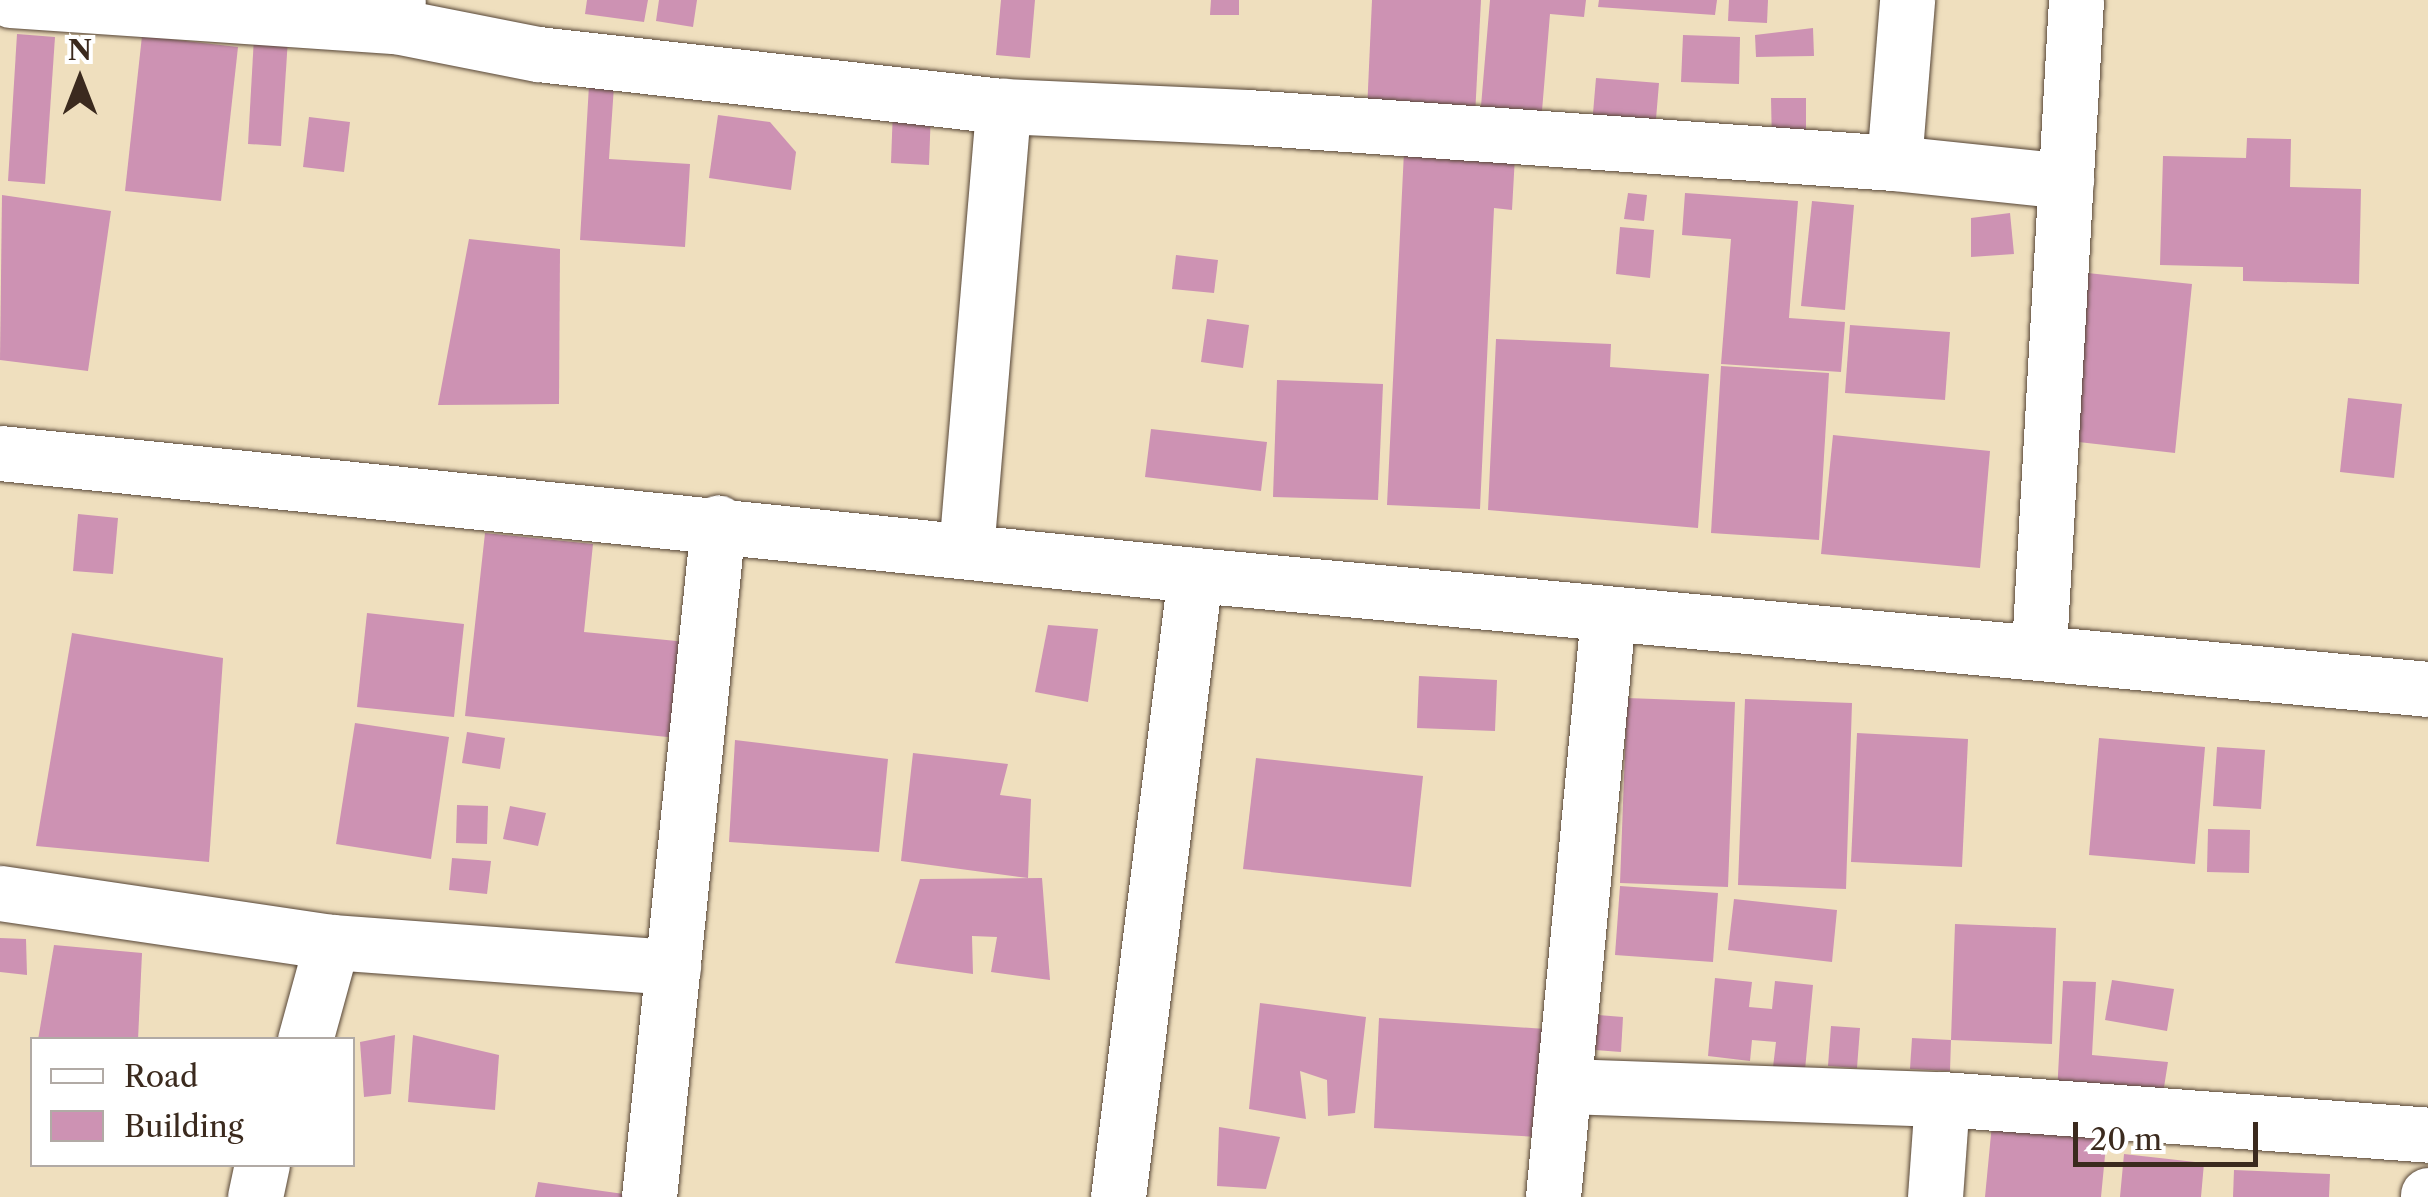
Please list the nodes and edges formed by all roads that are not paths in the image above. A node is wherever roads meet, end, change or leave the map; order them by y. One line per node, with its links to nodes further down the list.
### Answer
1 (11, 0): 4 (street)
2 (1907, 0): 6 (street)
3 (2076, 0): 7 (street)
4 (397, 13): 5 (street)
5 (1003, 106): 6 (street); 10 (street)
6 (1894, 163): 7 (street)
7 (2066, 181): 13 (street)
8 (0, 453): 9 (street)
9 (718, 523): 10 (street); 17 (street)
10 (966, 550): 11 (street)
11 (1195, 575): 12 (street); 25 (street)
12 (1608, 616): 13 (street); 19 (street)
13 (2039, 648): 14 (street)
14 (2428, 689)
15 (0, 892): 16 (street)
16 (332, 942): 17 (street); 18 (street)
17 (673, 967): 24 (street)
18 (306, 1037)
19 (1565, 1086): 20 (street); 26 (street)
20 (1942, 1099): 21 (street); 27 (street)
21 (2428, 1135)
22 (261, 1167): 23 (street)
23 (255, 1197)
24 (649, 1197)
25 (1118, 1197)
26 (1552, 1197)
27 (1936, 1197)

